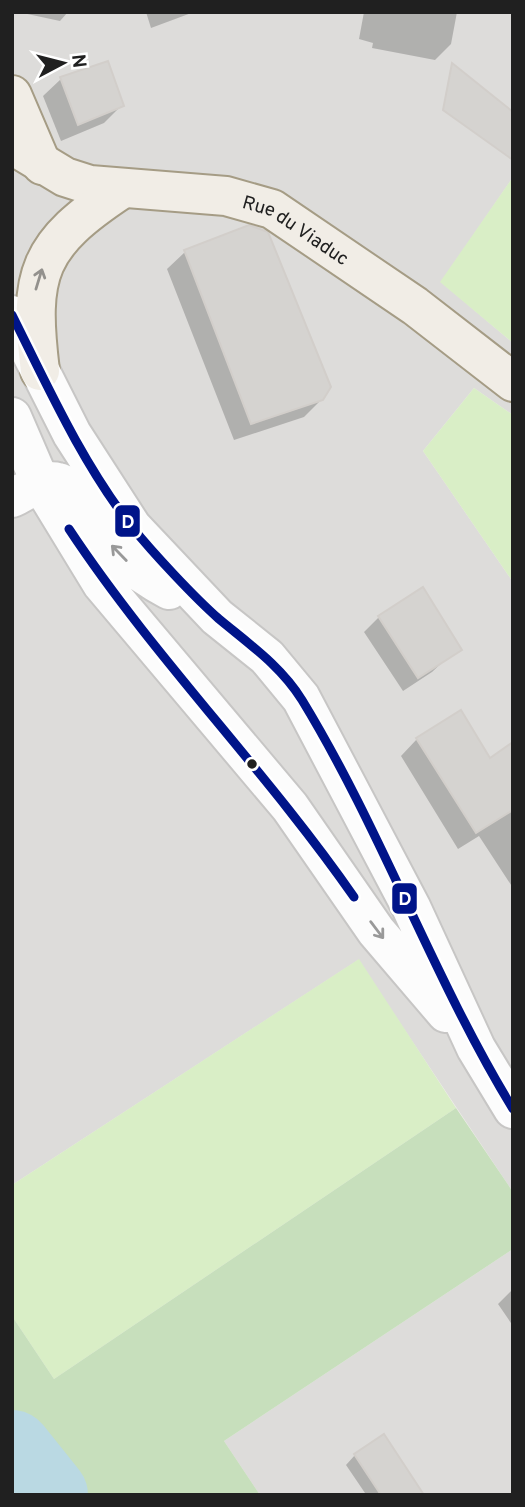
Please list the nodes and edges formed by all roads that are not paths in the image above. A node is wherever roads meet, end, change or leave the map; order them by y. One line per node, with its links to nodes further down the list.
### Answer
1 (12, 95): 2 (main road, Rue du Viaduc)
2 (27, 155): 3 (main road, Rue du Viaduc)
3 (122, 189): 5 (main road, one-way to 3); 6 (main road, Rue du Viaduc)
4 (12, 315): 5 (street)
5 (40, 371): 9 (street)
6 (513, 382)
7 (12, 417): 8 (street)
8 (27, 491): 9 (street, one-way to 8); 10 (street, one-way to 10)
9 (217, 617): 10 (street)
10 (476, 1048): 11 (street)
11 (513, 1109)

